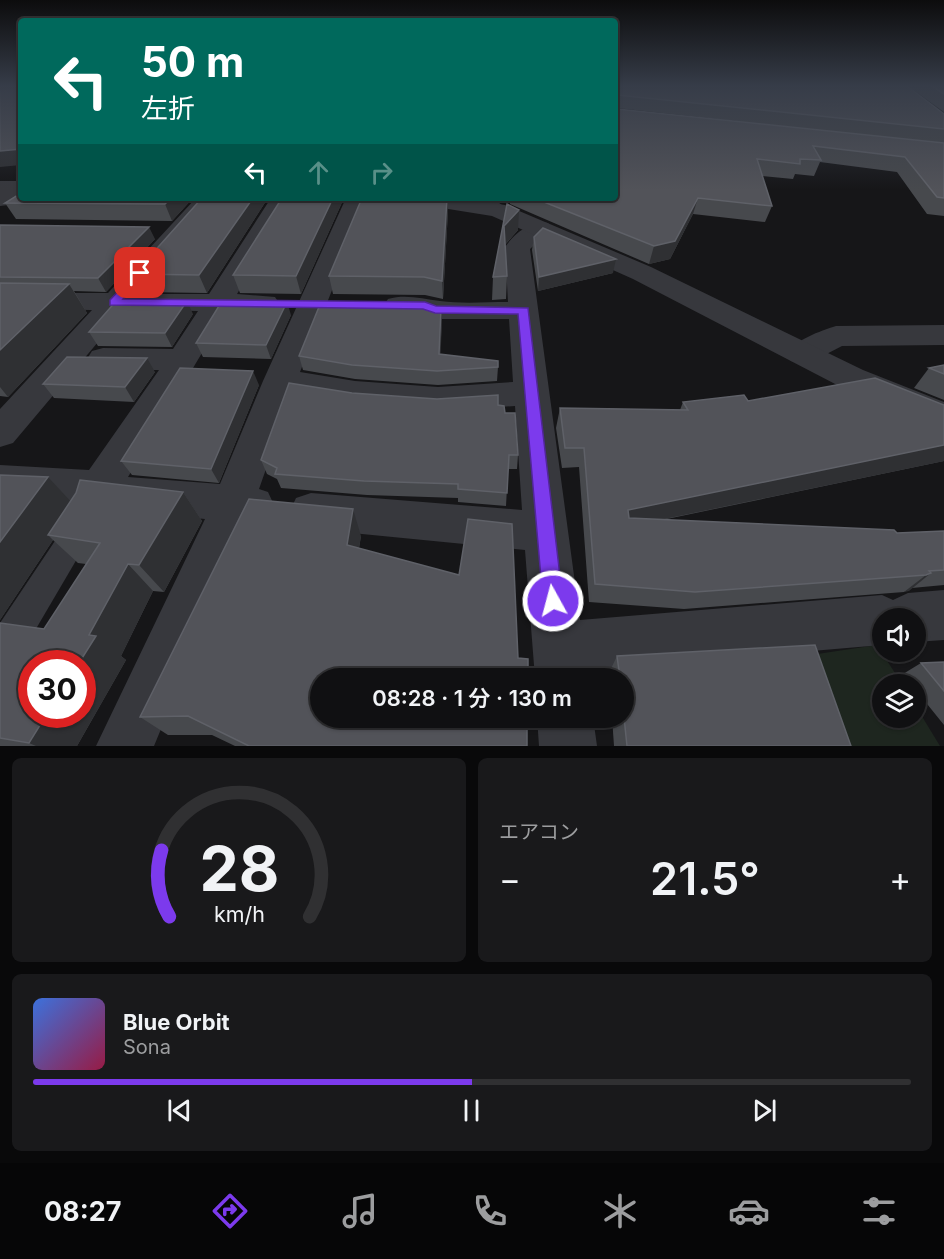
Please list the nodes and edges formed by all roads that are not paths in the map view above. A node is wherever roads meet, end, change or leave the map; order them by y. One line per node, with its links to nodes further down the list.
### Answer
1 (204, 201): 8 (street)
2 (280, 201): 9 (street)
3 (356, 201): 10 (street)
4 (472, 201): 5 (street)
5 (490, 202): 6 (street)
6 (540, 228): 11 (street); 13 (street)
7 (0, 301): 8 (street)
8 (114, 302): 9 (street); 14 (street)
9 (218, 303): 10 (street); 15 (street)
10 (312, 303): 11 (street); 17 (street)
11 (524, 311): 18 (street)
12 (944, 335): 13 (street)
13 (802, 354): 19 (street)
14 (65, 358): 15 (street); 20 (street)
15 (180, 365): 16 (street); 22 (street)
16 (213, 371)
17 (271, 375): 18 (street); 23 (street)
18 (532, 393): 24 (street)
19 (944, 417)
20 (0, 433)
21 (0, 482): 22 (street)
22 (94, 500): 23 (street); 28 (lane)
23 (233, 504): 24 (street); 31 (street)
24 (545, 532): 29 (street)
25 (944, 615): 26 (street)
26 (926, 616)
27 (872, 621): 29 (street)
28 (0, 655)
29 (560, 662)
30 (566, 728): 32 (street)
31 (125, 746)
32 (568, 746)

